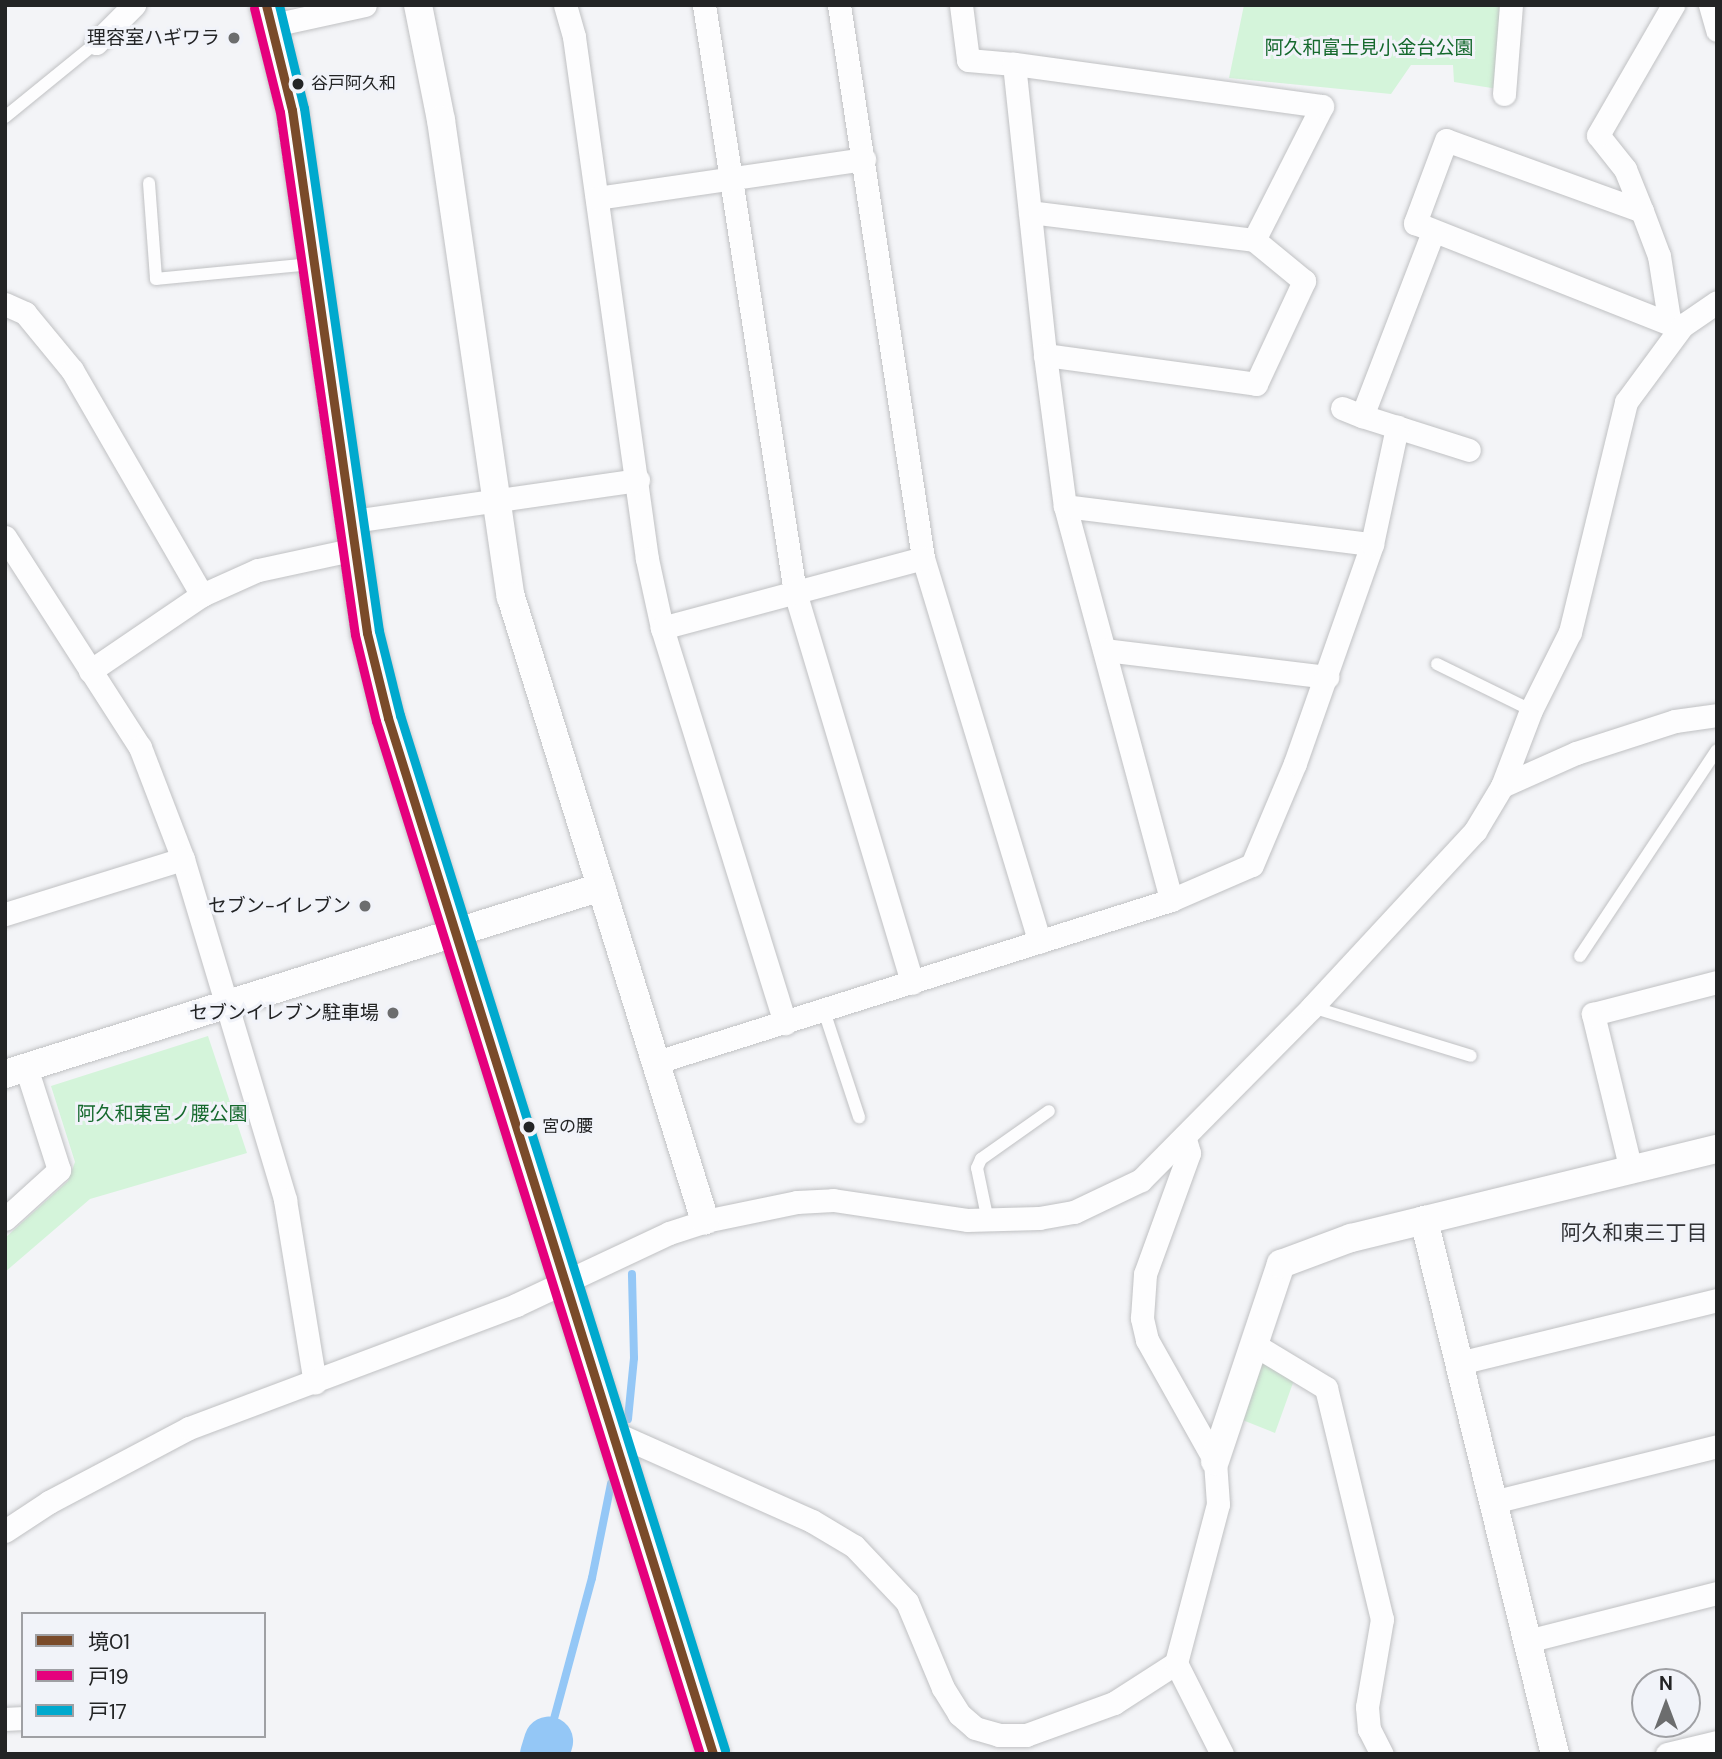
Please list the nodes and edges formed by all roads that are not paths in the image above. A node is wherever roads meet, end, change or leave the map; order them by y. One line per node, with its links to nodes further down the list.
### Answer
1 (134, 5): 13 (street)
2 (365, 5): 11 (street)
3 (418, 5): 33 (street)
4 (565, 5): 20 (street)
5 (704, 5): 18 (street)
6 (839, 5): 17 (street)
7 (961, 5): 14 (street)
8 (1511, 5): 15 (street)
9 (1673, 5): 21 (street)
10 (1710, 5): 12 (street)
11 (270, 15): 25 (main road)
12 (1717, 30)
13 (96, 43): 16 (lane)
14 (1014, 64): 22 (street); 24 (street)
15 (1504, 94)
16 (5, 117)
17 (864, 159): 18 (street); 38 (street)
18 (732, 179): 20 (street); 39 (street)
19 (149, 183): 25 (lane)
20 (597, 198): 32 (street)
21 (1642, 211): 23 (street); 28 (street)
22 (1030, 212): 24 (street); 29 (street)
23 (1433, 232): 28 (street); 30 (street)
24 (1254, 240): 29 (street)
25 (314, 264): 35 (main road)
26 (1717, 302): 28 (street)
27 (5, 303): 40 (street)
28 (1680, 328): 46 (street)
29 (1045, 355): 34 (street)
30 (1397, 427): 31 (street); 37 (street)
31 (1469, 450)
32 (638, 480): 33 (street); 41 (street)
33 (496, 501): 35 (street); 51 (street)
34 (1065, 506): 37 (street); 42 (street)
35 (354, 535): 40 (street); 54 (main road)
36 (5, 537): 44 (street)
37 (1373, 544): 45 (street)
38 (923, 558): 39 (street); 55 (street)
39 (795, 592): 41 (street); 58 (street)
40 (202, 596): 44 (street)
41 (662, 628): 62 (street)
42 (1105, 650): 45 (street); 52 (street)
43 (1437, 664): 46 (lane)
44 (90, 671): 50 (street)
45 (1327, 677): 52 (street)
46 (1531, 710): 49 (street)
47 (1717, 715): 49 (street)
48 (1717, 750): 56 (lane)
49 (1502, 786): 60 (street)
50 (183, 859): 53 (street); 59 (street)
51 (601, 887): 54 (street); 64 (street)
52 (1171, 901): 55 (street)
53 (5, 914)
54 (453, 932): 59 (street); 75 (main road)
55 (1041, 942): 58 (street)
56 (1580, 956)
57 (1717, 982): 70 (street)
58 (912, 983): 61 (street)
59 (227, 1002): 65 (street); 79 (street)
60 (1312, 1007): 63 (lane); 68 (street)
61 (824, 1011): 62 (street); 67 (lane)
62 (785, 1023): 64 (street)
63 (1471, 1056)
64 (657, 1062): 73 (street)
65 (16, 1071): 71 (street)
66 (1049, 1111): 74 (lane)
67 (859, 1117)
68 (1185, 1139): 74 (street); 82 (street)
69 (1717, 1149): 70 (street)
70 (1631, 1170): 72 (street)
71 (5, 1219)
72 (1424, 1220): 77 (street); 78 (street)
73 (705, 1221): 74 (street); 75 (street)
74 (988, 1221)
75 (564, 1283): 79 (street); 80 (main road)
76 (1717, 1300): 78 (street)
77 (1255, 1345): 82 (street); 92 (street)
78 (1459, 1363): 83 (street)
79 (316, 1384): 84 (street)
80 (612, 1432): 89 (street); 90 (main road)
81 (1717, 1446): 83 (street)
82 (1215, 1461): 87 (street)
83 (1493, 1502): 86 (street)
84 (5, 1531)
85 (1717, 1593): 86 (street)
86 (1527, 1641): 93 (street)
87 (1176, 1663): 89 (street); 91 (street)
88 (1717, 1742): 94 (street)
89 (1026, 1744)
90 (713, 1754)
91 (1222, 1754)
92 (1382, 1754)
93 (1555, 1754)
94 (1667, 1754)

